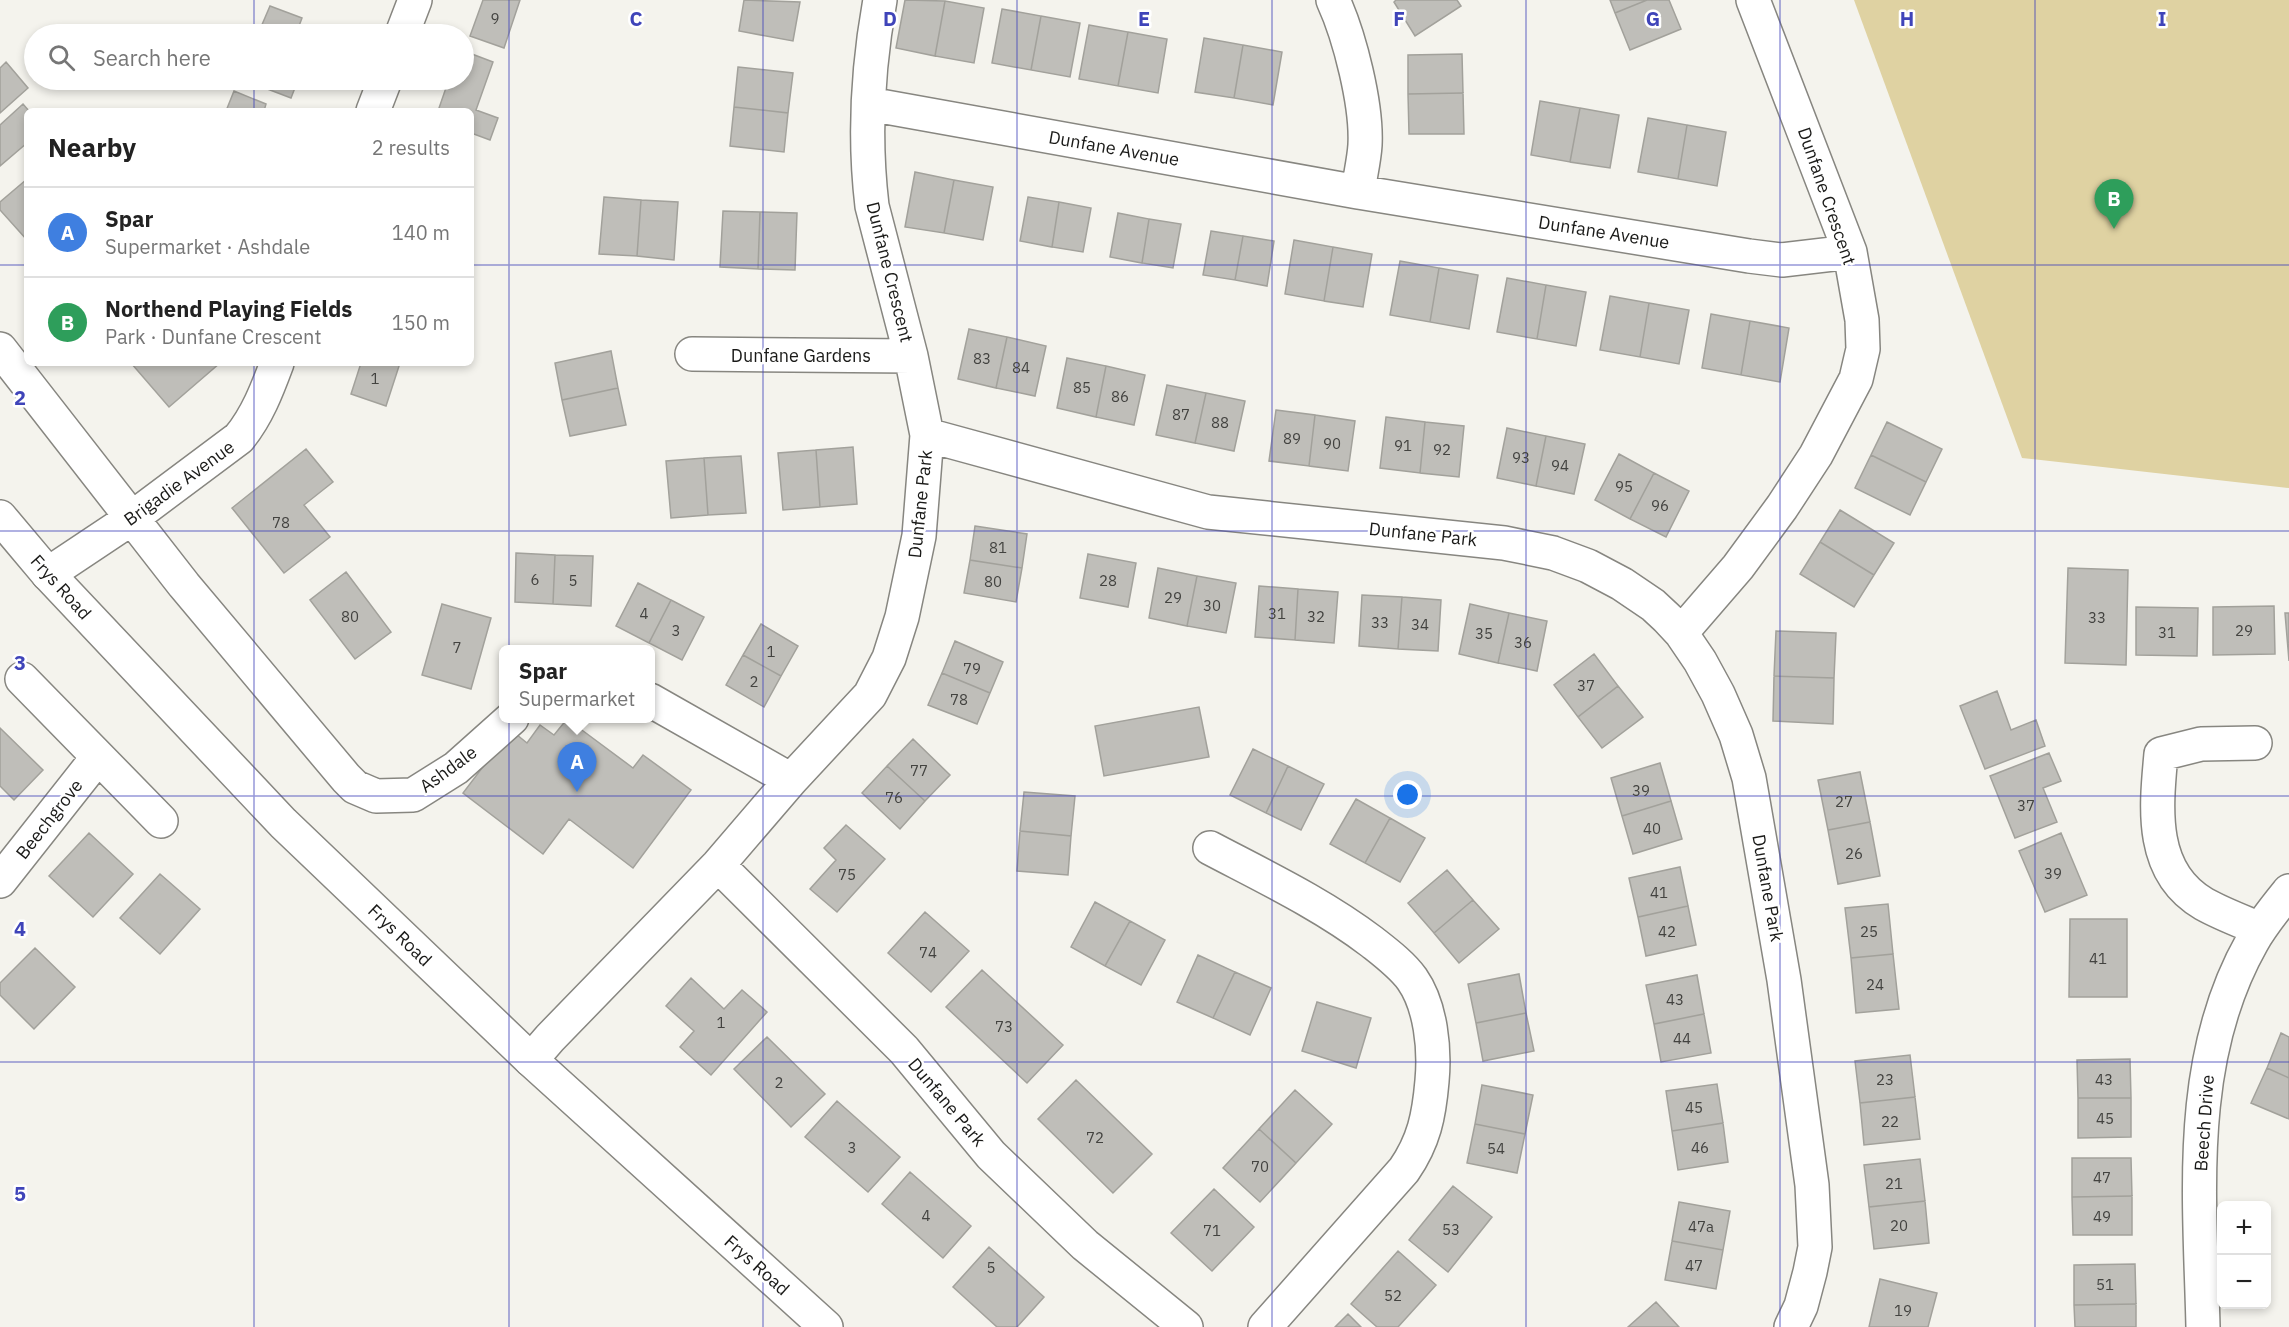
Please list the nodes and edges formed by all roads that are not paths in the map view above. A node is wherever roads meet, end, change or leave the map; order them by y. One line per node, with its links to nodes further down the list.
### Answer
1 (415, 0): 5 (street)
2 (880, 0): 7 (street, Dunfane Crescent)
3 (1333, 0): 9 (street)
4 (1753, 0): 10 (street, Dunfane Crescent)
5 (406, 24)
6 (381, 90): 8 (street)
7 (869, 104): 9 (street, Dunfane Avenue); 13 (street, Dunfane Crescent)
8 (374, 108)
9 (1358, 192): 10 (street, Dunfane Avenue)
10 (1850, 252): 19 (street, Dunfane Crescent)
11 (0, 349): 17 (street)
12 (692, 354): 13 (street, Dunfane Gardens)
13 (911, 356): 15 (street, Dunfane Crescent)
14 (276, 366): 17 (street, Brigadie Avenue)
15 (927, 435): 19 (street, Dunfane Park); 25 (street, Dunfane Park)
16 (0, 517): 18 (street, Frys Road)
17 (132, 518): 18 (street, Brigadie Avenue); 22 (street, Ashdale)
18 (48, 574): 32 (street, Frys Road)
19 (1682, 633): 36 (street, Dunfane Park)
20 (22, 679): 24 (street)
21 (655, 702): 25 (street)
22 (506, 723)
23 (2255, 743): 31 (street)
24 (98, 757): 26 (street); 29 (street, Beechgrove)
25 (791, 780): 28 (street, Dunfane Park)
26 (161, 821)
27 (1210, 848): 35 (street)
28 (718, 865): 32 (street, Dunfane Park); 34 (street, Dunfane Park)
29 (0, 881)
30 (2289, 891): 31 (street, Beech Drive)
31 (2260, 929): 37 (street, Beech Drive)
32 (531, 1060): 33 (street, Frys Road)
33 (826, 1327)
34 (1186, 1327)
35 (1265, 1327)
36 (1791, 1327)
37 (2203, 1327)

